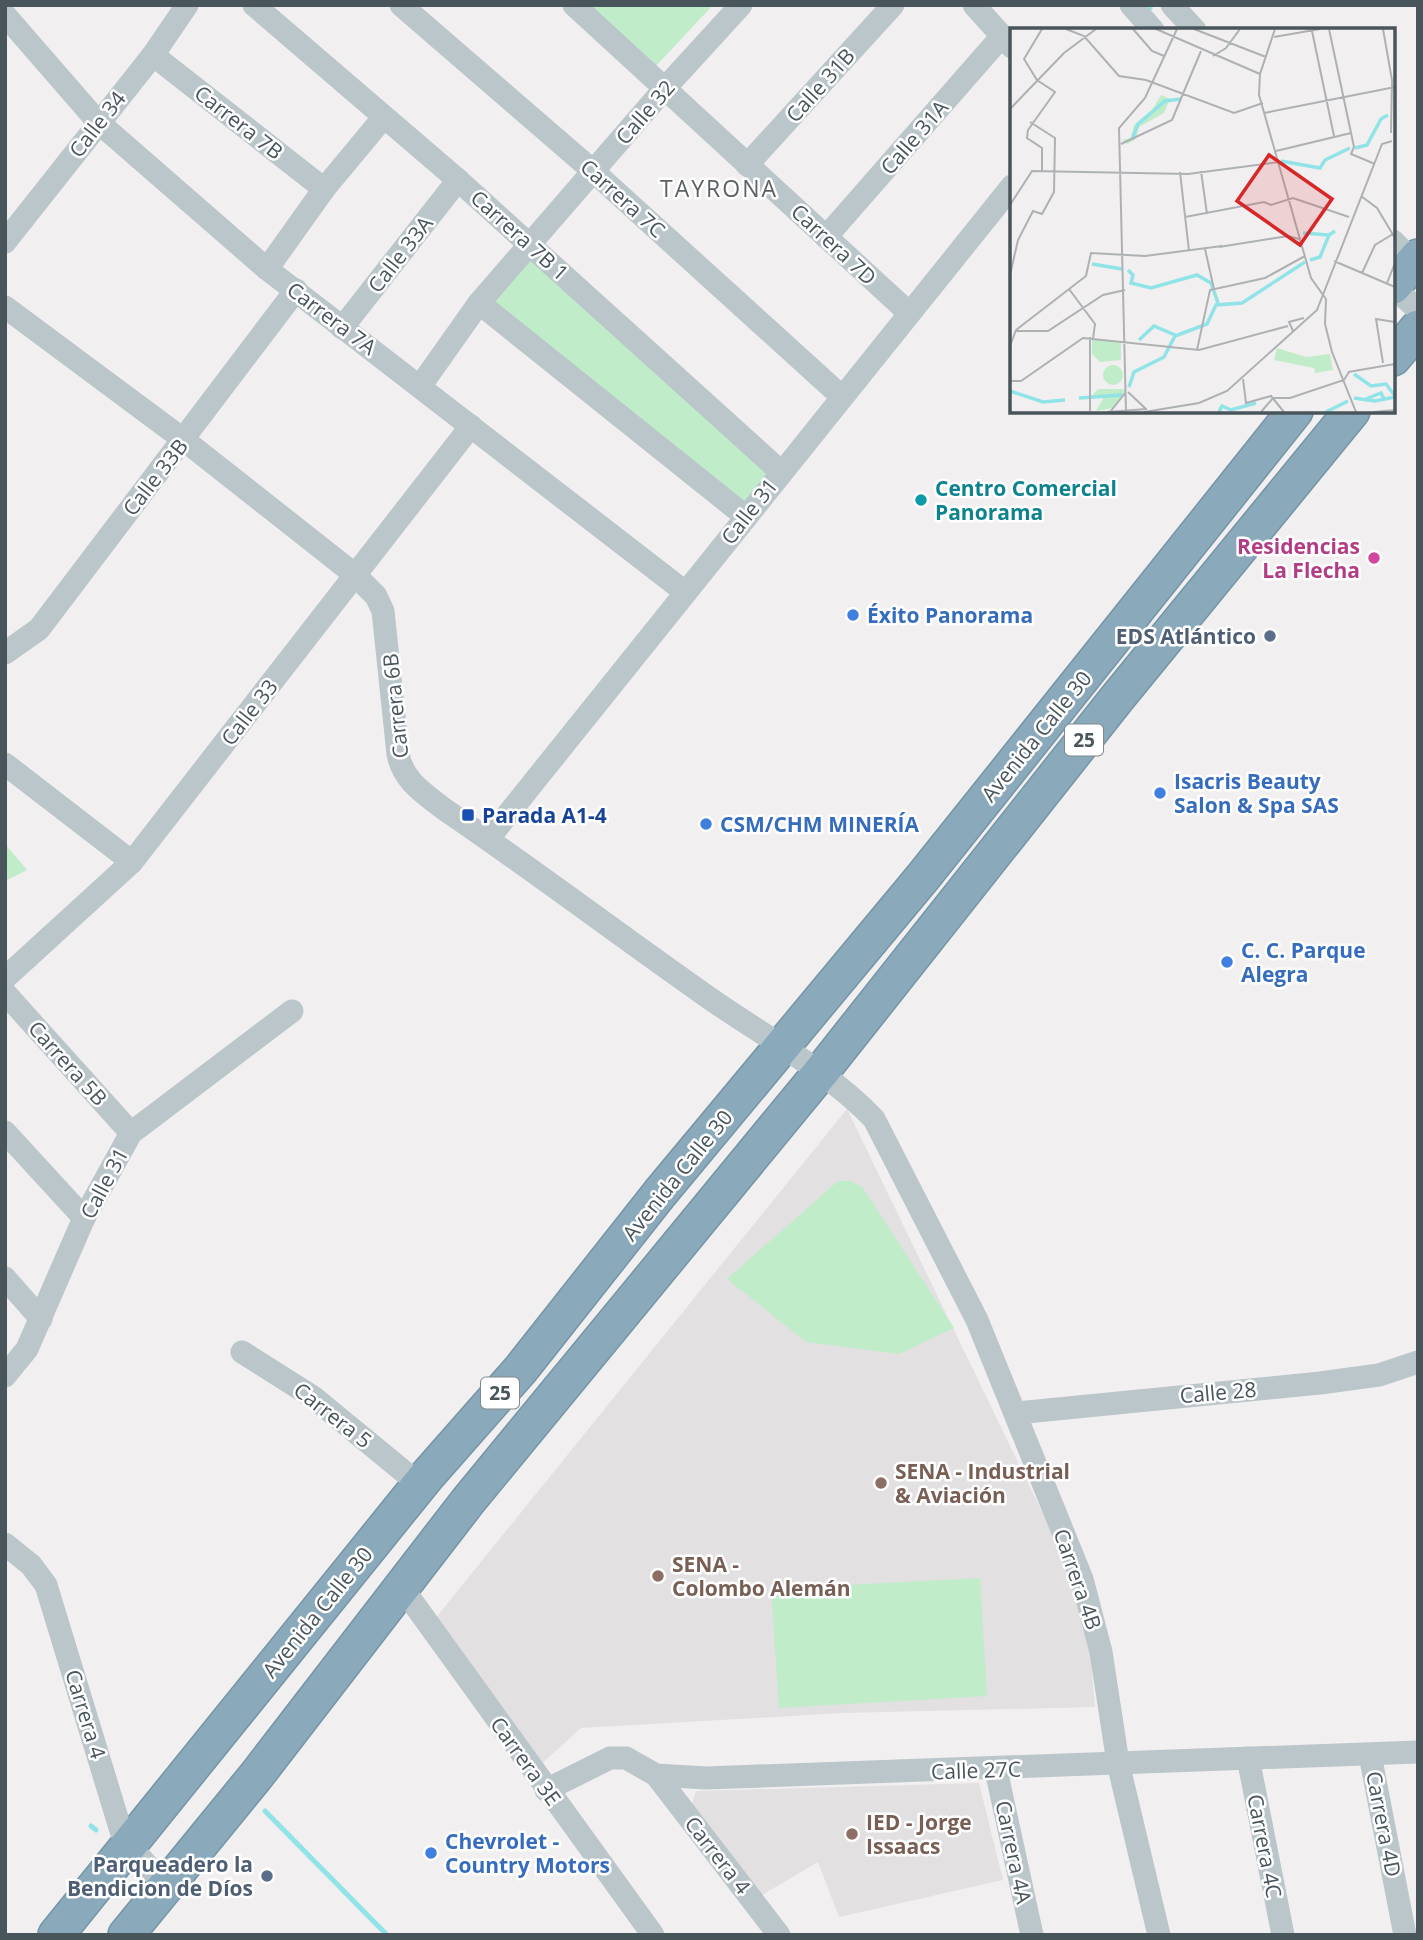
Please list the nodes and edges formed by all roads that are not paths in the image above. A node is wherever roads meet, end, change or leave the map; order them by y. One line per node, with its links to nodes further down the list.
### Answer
1 (254, 5): 16 (street, Carrera 7B 1)
2 (401, 5): 19 (street, Carrera 7C)
3 (575, 5): 15 (street, Carrera 7D)
4 (741, 5): 15 (street, Calle 32)
5 (893, 5): 18 (street, Calle 31B)
6 (974, 5): 13 (street)
7 (1130, 5): 11 (street)
8 (1172, 5): 12 (street)
9 (178, 9): 14 (street, Calle 34)
10 (5, 15): 17 (street, Carrera 7A)
11 (1151, 28)
12 (1193, 28)
13 (1007, 41): 23 (street, Calle 31A)
14 (153, 55): 17 (street, Calle 34); 22 (street, Carrera 7B)
15 (666, 87): 18 (street, Carrera 7D); 19 (street, Calle 32)
16 (383, 118): 20 (street, Carrera 7B 1); 22 (street)
17 (98, 122): 24 (street, Calle 34); 27 (street, Carrera 7A)
18 (747, 165): 23 (street, Carrera 7D)
19 (593, 171): 25 (street, Calle 32); 37 (street, Carrera 7C)
20 (458, 180): 25 (street, Carrera 7B 1); 33 (street, Calle 33A)
21 (1010, 188): 32 (street, Calle 31)
22 (324, 189): 27 (street)
23 (826, 237): 32 (street, Carrera 7D)
24 (5, 242)
25 (529, 244): 29 (street, Calle 32); 42 (street, Carrera 7B 1)
26 (1405, 267): 31 (street)
27 (267, 269): 28 (street, Carrera 7A)
28 (296, 290): 33 (street, Carrera 7A); 41 (street, Calle 33B)
29 (479, 303): 36 (street, Calle 32); 43 (street)
30 (5, 307): 41 (street, Carrera 6B)
31 (1418, 310)
32 (908, 313): 37 (street, Calle 31)
33 (342, 328): 36 (street, Carrera 7A)
34 (1418, 328): 35 (highway)
35 (1395, 356)
36 (421, 386): 40 (street, Carrera 7A)
37 (841, 396): 42 (street, Calle 31)
38 (1293, 413): 53 (highway, Avenida Calle 30 / 25)
39 (1350, 413): 54 (highway, Avenida Calle 30 / 25)
40 (471, 426): 44 (street, Calle 33); 45 (street, Carrera 7A)
41 (184, 440): 44 (street, Carrera 6B); 46 (street, Calle 33B)
42 (780, 471): 43 (street, Calle 31)
43 (745, 516): 45 (street, Calle 31)
44 (354, 574): 48 (street, Carrera 6B); 49 (street, Calle 33)
45 (685, 592): 48 (street, Calle 31)
46 (5, 653)
47 (5, 764): 49 (street)
48 (488, 839): 53 (street, Carrera 6B)
49 (132, 862): 50 (street, Calle 33)
50 (5, 978)
51 (5, 993): 56 (street, Carrera 5B)
52 (292, 1011): 56 (street, Calle 31)
53 (782, 1048): 54 (street, Carrera 6B); 64 (highway, Avenida Calle 30 / 25)
54 (821, 1072): 63 (street, Carrera 4B); 66 (highway, Avenida Calle 30 / 25)
55 (5, 1132): 57 (street)
56 (131, 1133): 57 (street, Calle 31)
57 (84, 1218): 59 (street, Calle 31)
58 (5, 1278): 59 (street)
59 (41, 1319): 62 (street, Calle 31)
60 (242, 1352): 64 (street, Carrera 5)
61 (1418, 1362): 63 (street, Calle 28)
62 (5, 1377)
63 (1016, 1413): 70 (street, Carrera 4B)
64 (420, 1485): 74 (highway, Avenida Calle 30 / 25)
65 (5, 1544): 74 (street, Carrera 4)
66 (401, 1586): 73 (street, Carrera 3E); 75 (highway, Avenida Calle 30 / 25)
67 (1418, 1752): 68 (street, Calle 27C)
68 (1370, 1755): 69 (street, Calle 27C); 83 (street, Carrera 4D)
69 (1248, 1758): 70 (street, Calle 27C); 82 (street, Carrera 4C)
70 (1118, 1763): 71 (street, Calle 27C); 81 (street, Carrera 4B)
71 (996, 1770): 72 (street, Calle 27C); 80 (street, Carrera 4A)
72 (656, 1775): 73 (street, Calle 27C); 79 (street, Carrera 4)
73 (546, 1790): 78 (street, Carrera 3E)
74 (128, 1844): 75 (street, Carrera 4); 76 (highway, Avenida Calle 30 / 25)
75 (166, 1886): 77 (highway, Avenida Calle 30 / 25)
76 (56, 1935)
77 (126, 1935)
78 (653, 1935)
79 (779, 1935)
80 (1032, 1935)
81 (1159, 1935)
82 (1283, 1935)
83 (1405, 1935)

